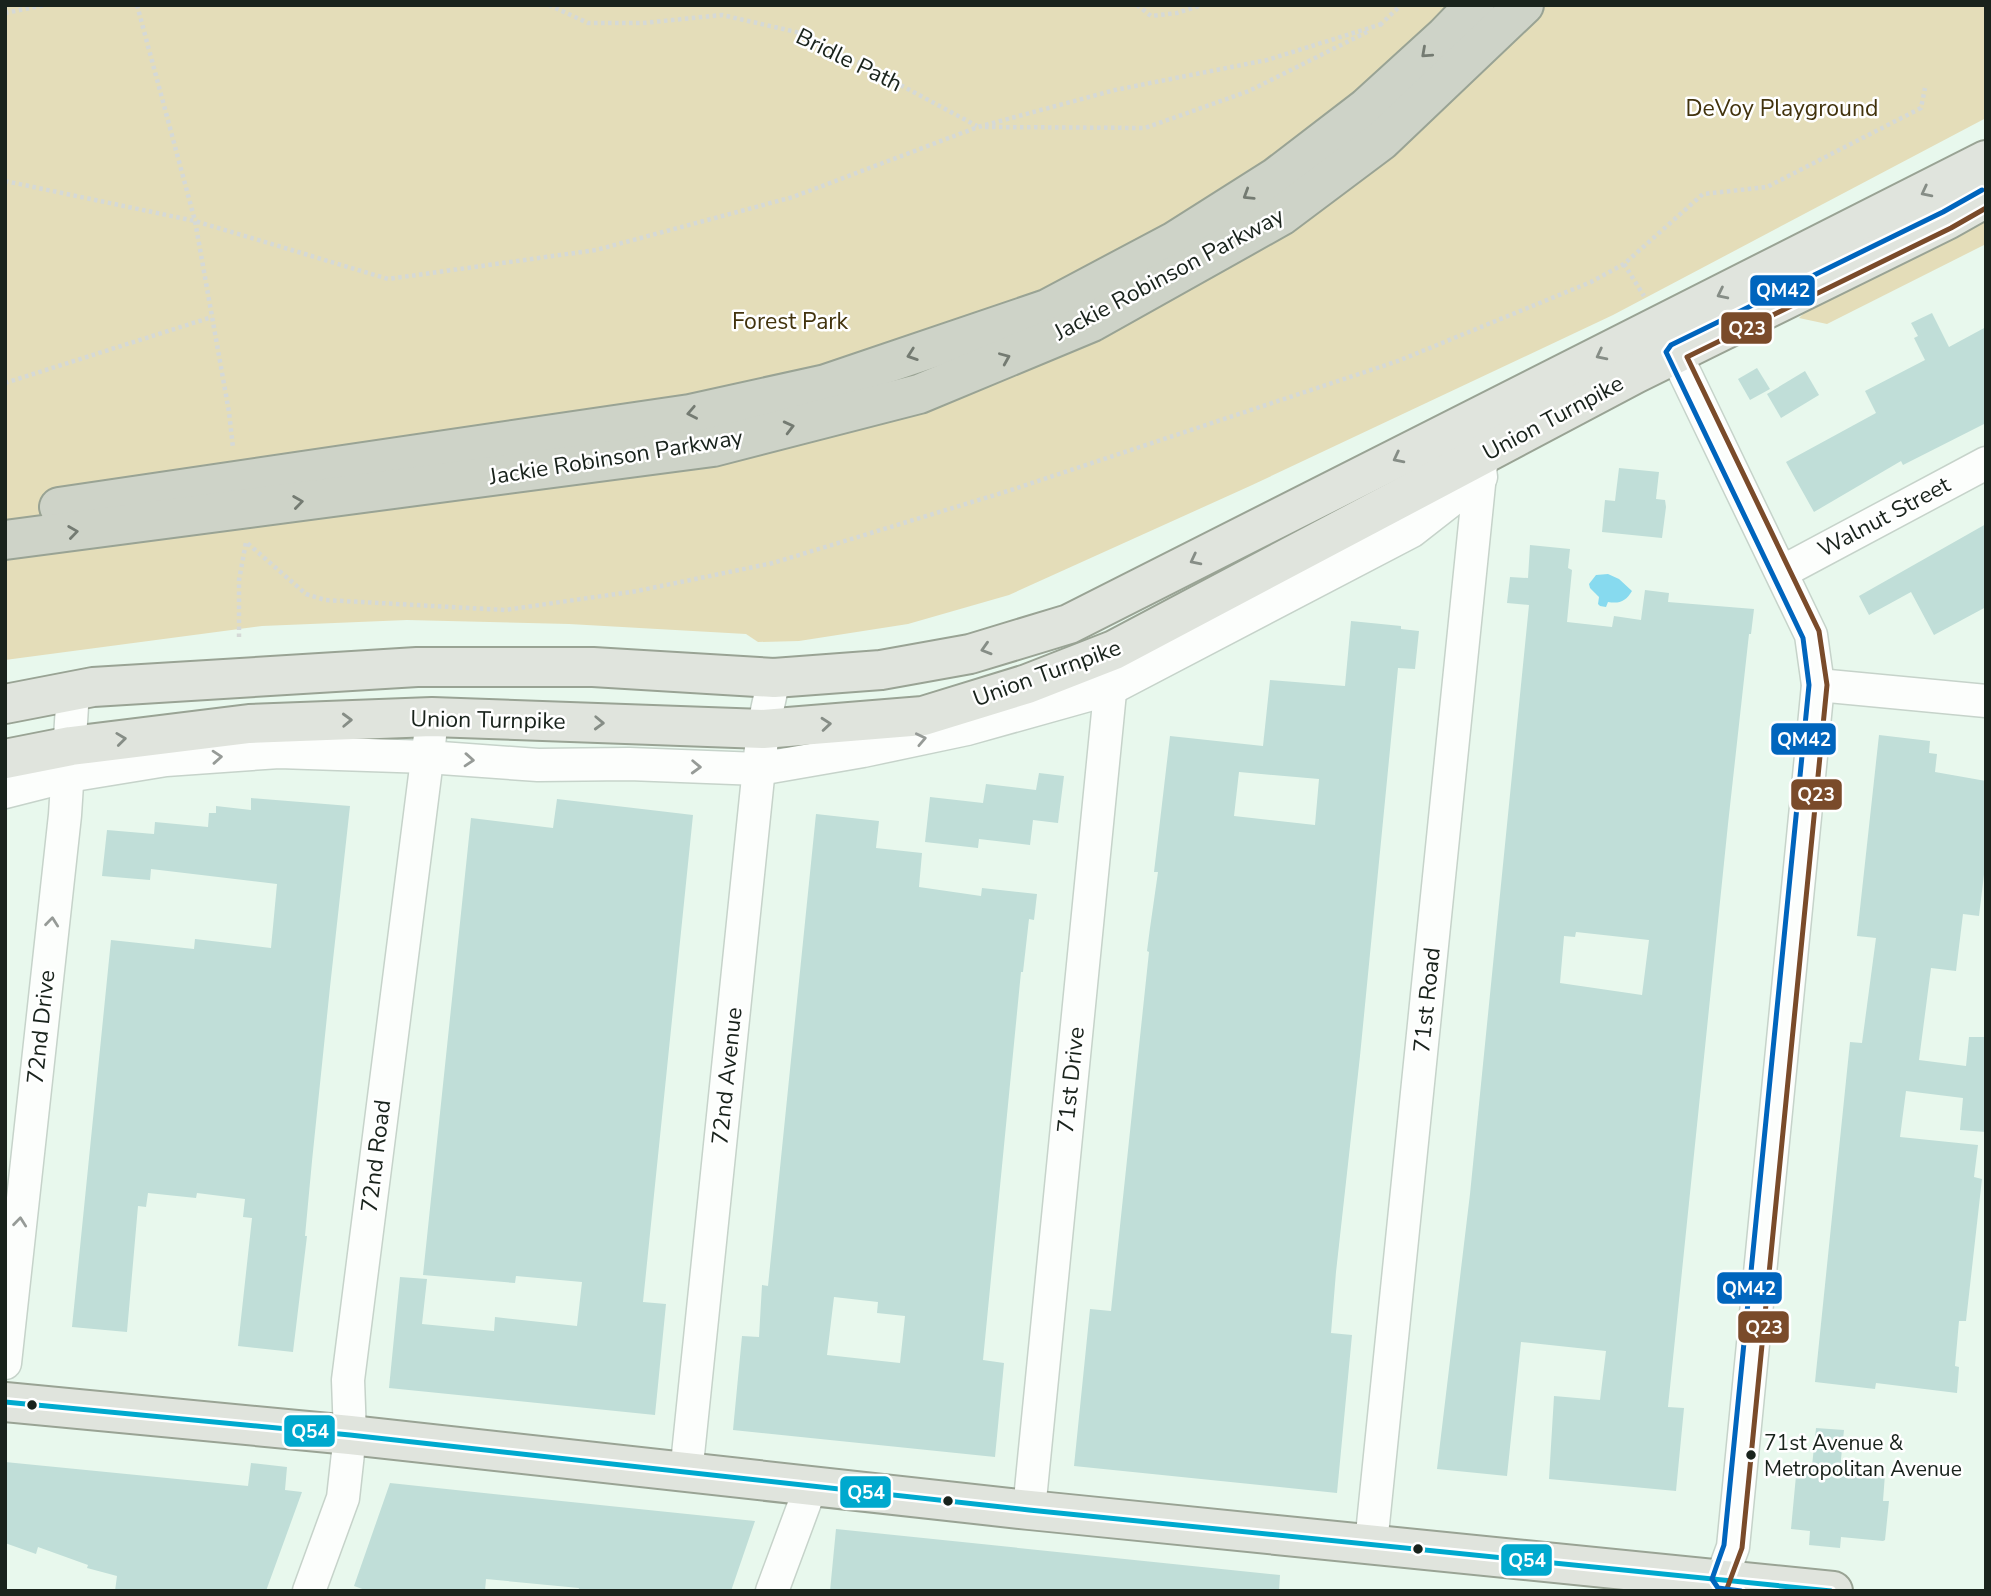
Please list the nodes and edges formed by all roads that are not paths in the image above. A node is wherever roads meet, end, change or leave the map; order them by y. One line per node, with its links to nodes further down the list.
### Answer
1 (1475, 5): 8 (highway, Jackie Robinson Parkway, one-way to 8)
2 (1524, 5): 9 (highway, Jackie Robinson Parkway, one-way to 2)
3 (1986, 160): 5 (main road, Union Turnpike, one-way to 5)
4 (1986, 198): 5 (main road, Union Turnpike)
5 (1662, 326): 7 (main road, Union Turnpike); 10 (street); 12 (main road, Union Turnpike, one-way to 12)
6 (1986, 463): 10 (street, Walnut Street)
7 (1481, 467): 11 (main road, Union Turnpike); 14 (street, Union Turnpike); 31 (street, 71st Road)
8 (5, 515)
9 (5, 540)
10 (1782, 572): 13 (street)
11 (1115, 650): 14 (street, 71st Drive); 19 (main road, Union Turnpike, one-way to 11)
12 (774, 678): 15 (main road, Union Turnpike); 19 (street, 72nd Avenue)
13 (1818, 685): 16 (street); 32 (street)
14 (1110, 689): 23 (street, Union Turnpike, one-way to 14); 30 (street, 71st Drive)
15 (73, 691): 17 (main road, Union Turnpike); 22 (street, 72nd Drive)
16 (1986, 701)
17 (5, 704)
18 (432, 717): 19 (main road, Union Turnpike, one-way to 19); 20 (street, 72nd Road); 22 (main road, Union Turnpike, one-way to 18)
19 (763, 729): 23 (street, 72nd Avenue)
20 (427, 757): 22 (street, Union Turnpike, one-way to 20); 23 (street, Union Turnpike, one-way to 23); 27 (street, 72nd Road)
21 (5, 759): 22 (main road, Union Turnpike)
22 (69, 761): 24 (street, Union Turnpike); 25 (street, 72nd Drive, one-way to 22)
23 (759, 769): 28 (street, 72nd Avenue)
24 (5, 792)
25 (5, 1363)
26 (5, 1402): 27 (main road)
27 (350, 1435): 28 (main road); 33 (street, 72nd Road)
28 (686, 1474): 29 (main road)
29 (811, 1486): 30 (main road); 34 (street)
30 (1029, 1510): 31 (main road)
31 (1371, 1544): 32 (main road)
32 (1719, 1585): 35 (main road)
33 (309, 1591)
34 (772, 1591)
35 (1833, 1591)

